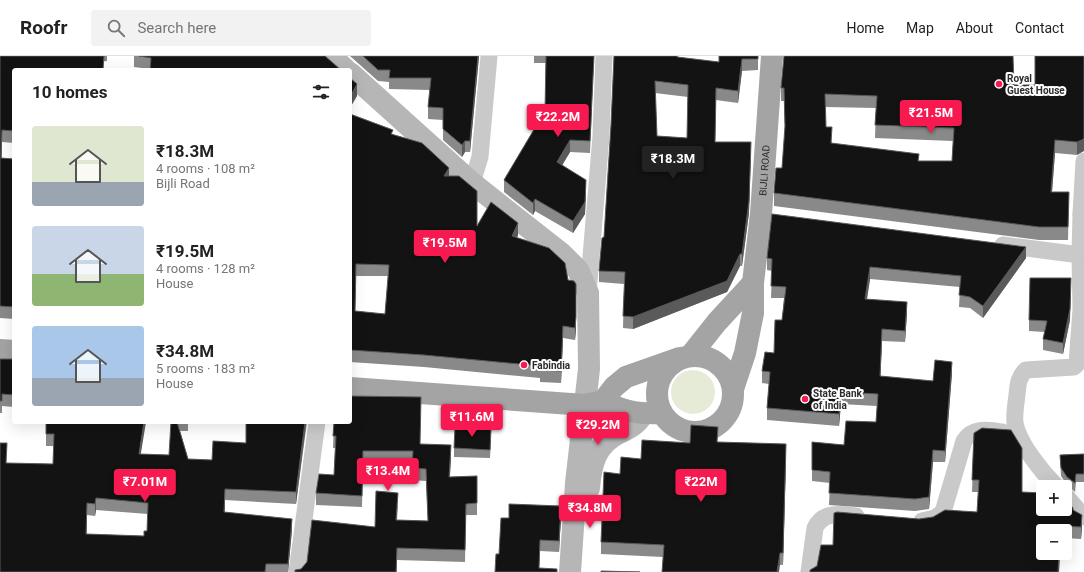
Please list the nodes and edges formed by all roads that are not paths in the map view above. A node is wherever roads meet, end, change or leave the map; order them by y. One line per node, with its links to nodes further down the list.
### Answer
1 (331, 56): 5 (street)
2 (489, 56): 8 (street)
3 (604, 56): 13 (street)
4 (772, 56): 12 (main road, BIJLI ROAD)
5 (344, 68)
6 (352, 75): 8 (street)
7 (1084, 162): 9 (street)
8 (472, 183): 13 (street)
9 (1082, 214): 11 (street)
10 (988, 244): 11 (street)
11 (1080, 255): 22 (street)
12 (752, 283): 16 (main road); 18 (main road, BIJLI ROAD)
13 (588, 293): 19 (street)
14 (0, 350): 15 (main road)
15 (12, 351)
16 (685, 357): 18 (main road); 19 (main road); 20 (main road)
17 (352, 388): 19 (main road)
18 (733, 390): 20 (main road)
19 (594, 403): 20 (main road); 29 (street)
20 (653, 414): 30 (street)
21 (317, 424): 28 (street)
22 (1018, 433): 23 (street); 27 (street)
23 (1050, 480)
24 (1072, 504): 25 (street)
25 (1084, 517)
26 (875, 518): 31 (street)
27 (906, 520)
28 (297, 572)
29 (570, 572)
30 (584, 572)
31 (809, 572)

